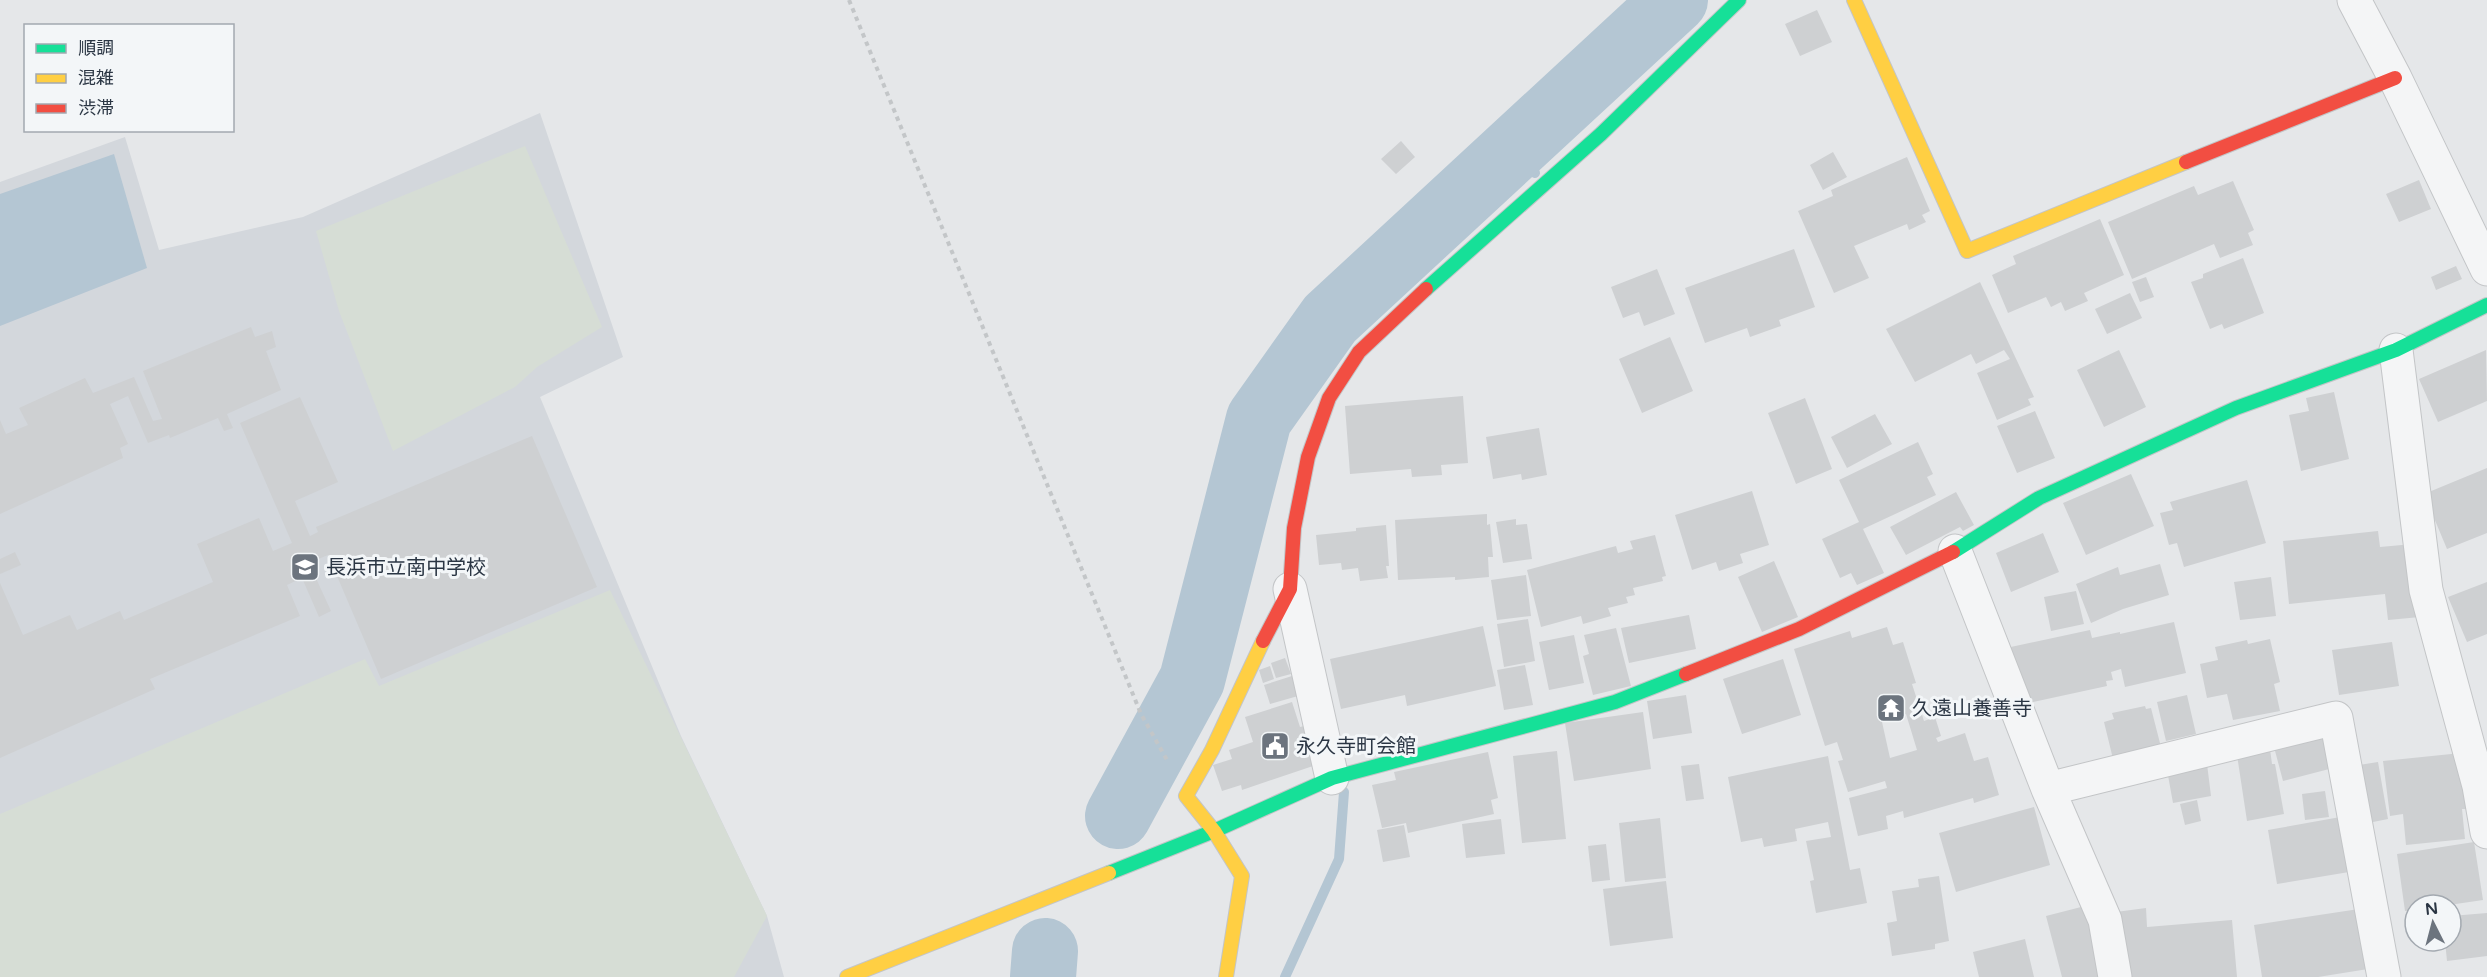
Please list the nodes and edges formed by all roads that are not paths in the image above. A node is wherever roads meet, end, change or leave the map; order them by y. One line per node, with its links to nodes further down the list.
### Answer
1 (1738, 0): 9 (street)
2 (1854, 0): 4 (street)
3 (2354, 0): 4 (street)
4 (2395, 78): 5 (street)
5 (2487, 269)
6 (2487, 305): 7 (street)
7 (2396, 350): 8 (street); 13 (street)
8 (1955, 551): 10 (street); 11 (street)
9 (1290, 588): 10 (street); 12 (street)
10 (1332, 778): 12 (street)
11 (2048, 789): 16 (street); 17 (street)
12 (1214, 831): 14 (street); 15 (street)
13 (2487, 832)
14 (847, 977)
15 (1227, 977)
16 (2115, 977)
17 (2384, 977)

